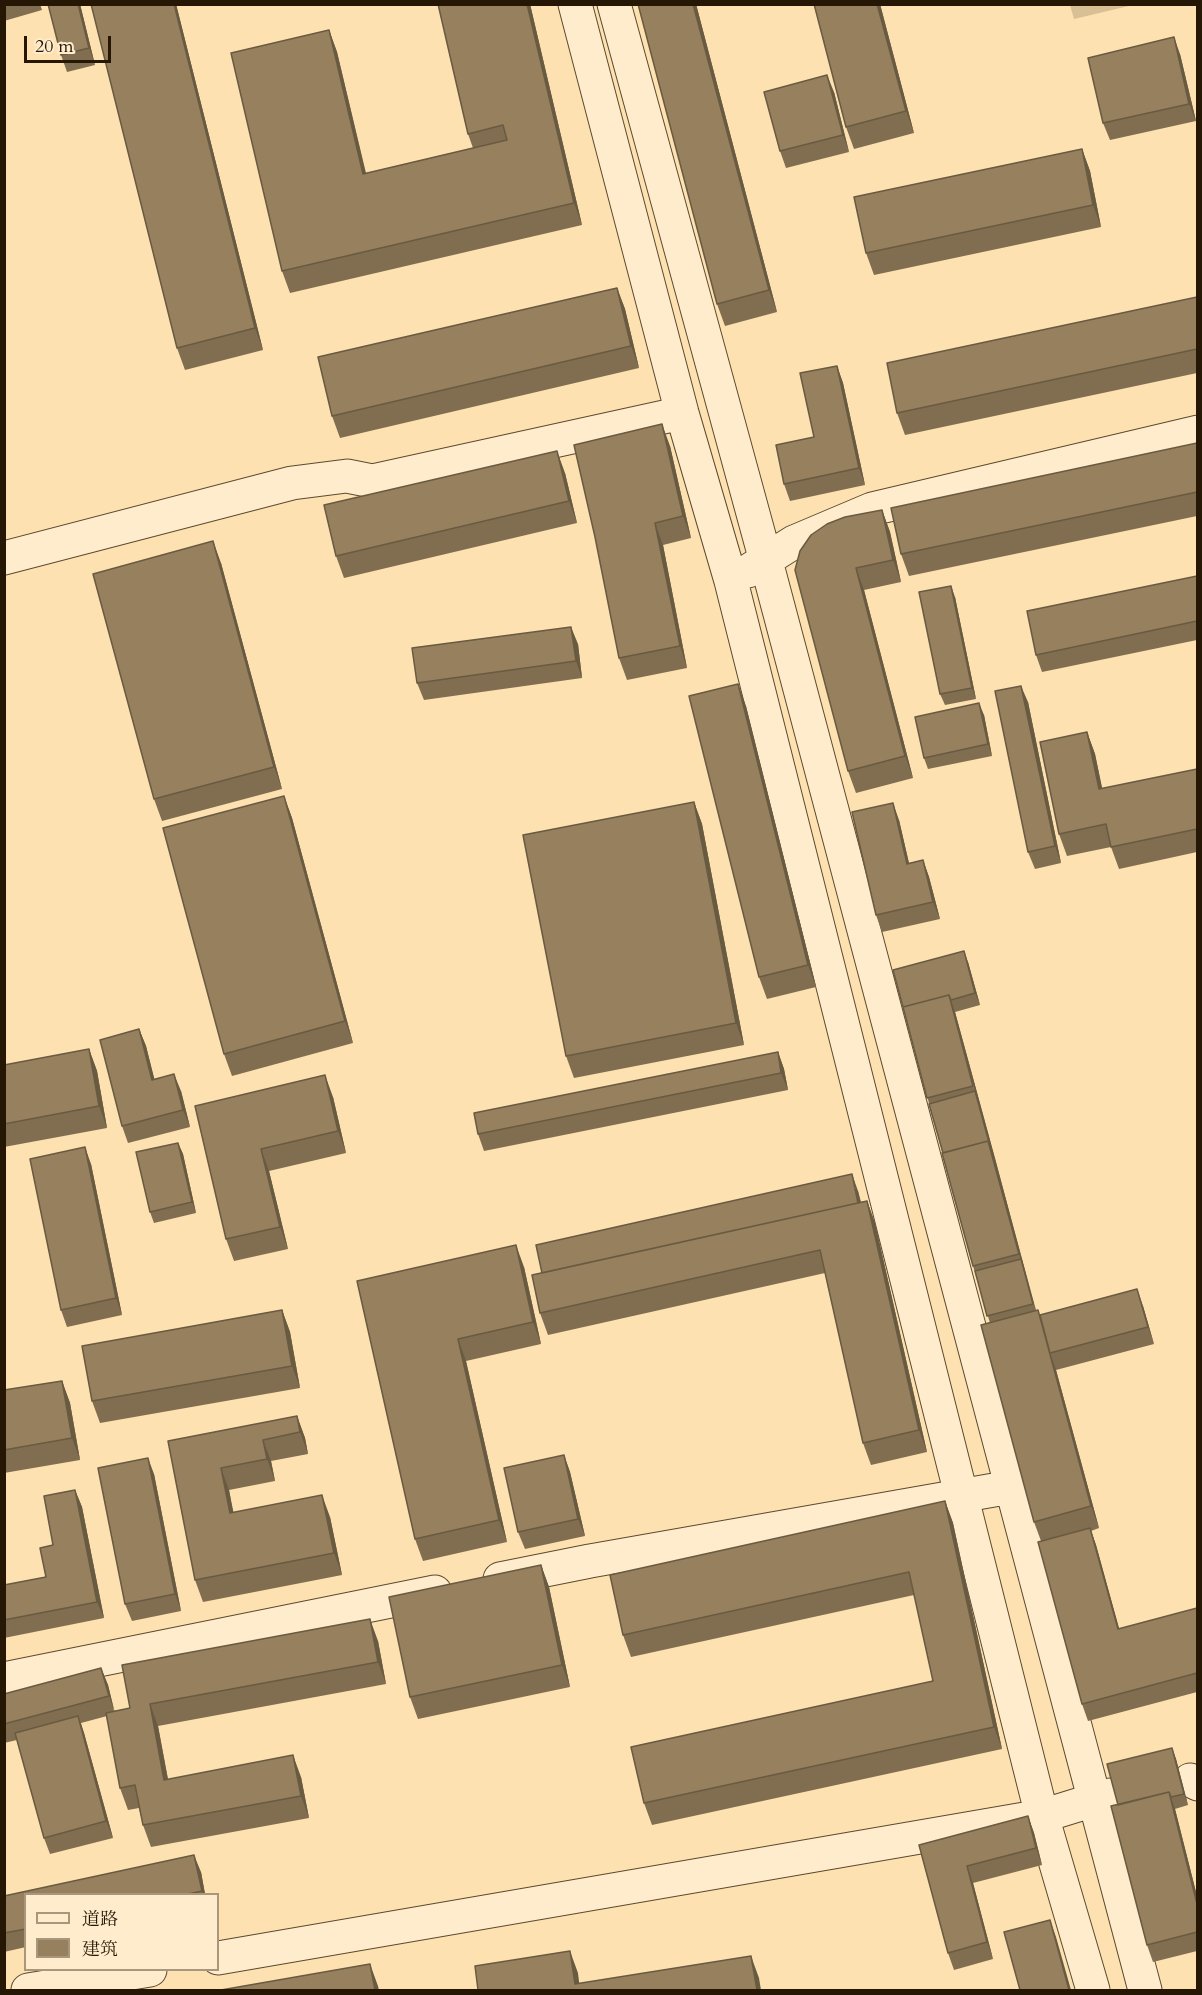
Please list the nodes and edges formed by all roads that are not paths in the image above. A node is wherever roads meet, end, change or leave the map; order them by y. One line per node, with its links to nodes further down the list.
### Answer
1 (575, 4): 3 (street)
2 (614, 4): 6 (street)
3 (682, 413): 5 (street); 7 (street)
4 (1197, 432): 6 (street)
5 (4, 558)
6 (766, 561): 7 (street); 8 (street)
7 (731, 581): 9 (street)
8 (1011, 1487): 9 (street); 11 (street)
9 (962, 1496): 10 (street); 12 (street)
10 (4, 1679)
11 (1102, 1797): 12 (street); 17 (street)
12 (1042, 1816): 13 (street); 16 (street)
13 (219, 1958)
14 (144, 1971): 15 (street)
15 (28, 1990)
16 (1093, 1990)
17 (1145, 1990)

